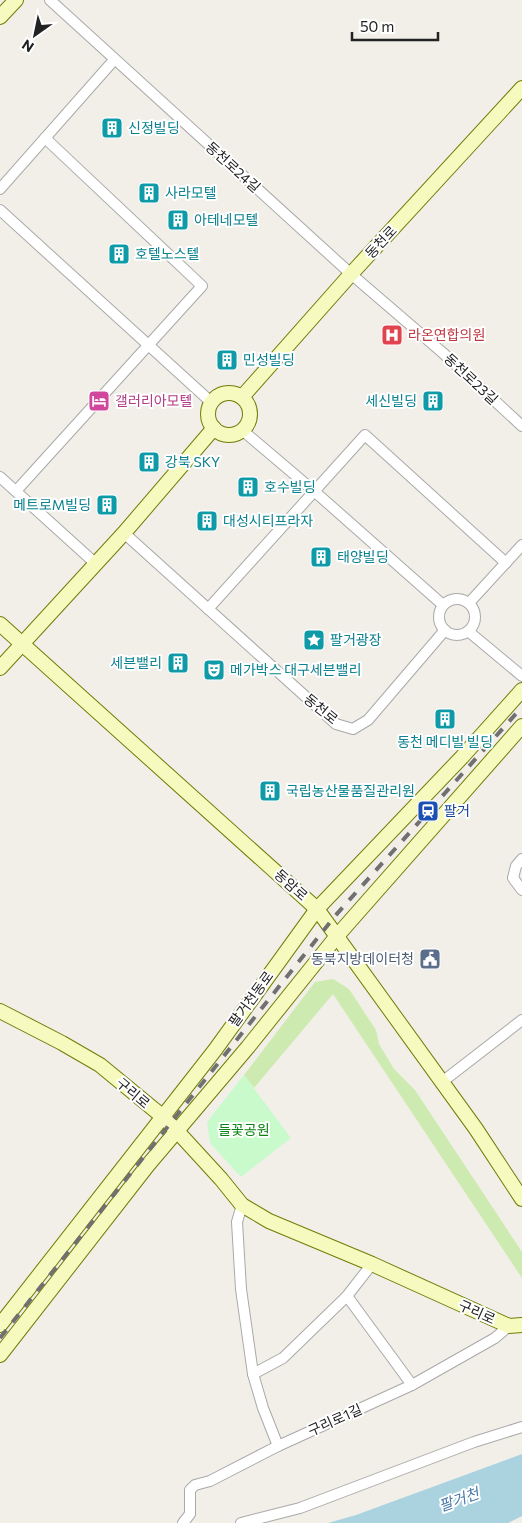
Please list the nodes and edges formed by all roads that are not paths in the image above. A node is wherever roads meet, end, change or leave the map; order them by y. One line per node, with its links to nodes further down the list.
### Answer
1 (16, 0): 3 (street)
2 (50, 0): 4 (street, 동천로24길)
3 (0, 18)
4 (114, 60): 6 (street); 9 (street, 동천로24길)
5 (522, 88): 9 (street, 동천로)
6 (45, 138): 7 (street); 10 (street)
7 (0, 189)
8 (0, 210): 10 (street)
9 (351, 274): 11 (street, 동천로); 13 (street, 동천로23길)
10 (148, 345): 12 (street); 17 (street)
11 (242, 397): 12 (street); 15 (street)
12 (211, 402): 14 (street)
13 (522, 426)
14 (214, 428): 15 (street); 19 (street)
15 (242, 430): 18 (street)
16 (0, 477): 17 (street)
17 (16, 491): 21 (street)
18 (314, 491): 22 (street); 24 (street); 25 (street)
19 (124, 532): 21 (street); 25 (street, 동천로)
20 (522, 545): 22 (street)
21 (95, 563): 29 (street)
22 (506, 563): 23 (street)
23 (469, 603): 24 (street); 28 (street)
24 (443, 605): 27 (street)
25 (208, 609): 27 (street, 동천로)
26 (0, 624): 29 (street, 동암로)
27 (445, 630): 28 (street)
28 (468, 631): 31 (street)
29 (22, 643): 30 (street); 36 (street, 동암로)
30 (0, 668)
31 (522, 676)
32 (522, 690): 36 (street, 팔거천동로)
33 (522, 726): 37 (street, 팔거천동로)
34 (522, 859): 35 (street)
35 (522, 890)
36 (317, 909): 37 (street, 동암로); 41 (street, 팔거천동로)
37 (336, 936): 40 (street, 동암로); 42 (street, 팔거천동로)
38 (0, 1011): 41 (street, 구리로)
39 (522, 1020): 40 (street)
40 (442, 1082): 43 (street, 동암로)
41 (162, 1116): 42 (street, 구리로); 47 (street, 팔거천동로)
42 (177, 1131): 44 (street, 구리로); 49 (street, 팔거천동로)
43 (522, 1199)
44 (242, 1205): 45 (street, 구리로); 50 (street)
45 (372, 1264): 46 (street); 48 (street, 구리로)
46 (347, 1296): 50 (street); 51 (street)
47 (0, 1325)
48 (515, 1326): 51 (street, 구리로1길)
49 (0, 1355)
50 (253, 1374): 53 (street)
51 (412, 1385): 53 (street, 구리로1길)
52 (522, 1427): 55 (street)
53 (278, 1446): 54 (street, 구리로1길)
54 (183, 1523)
55 (241, 1523)

